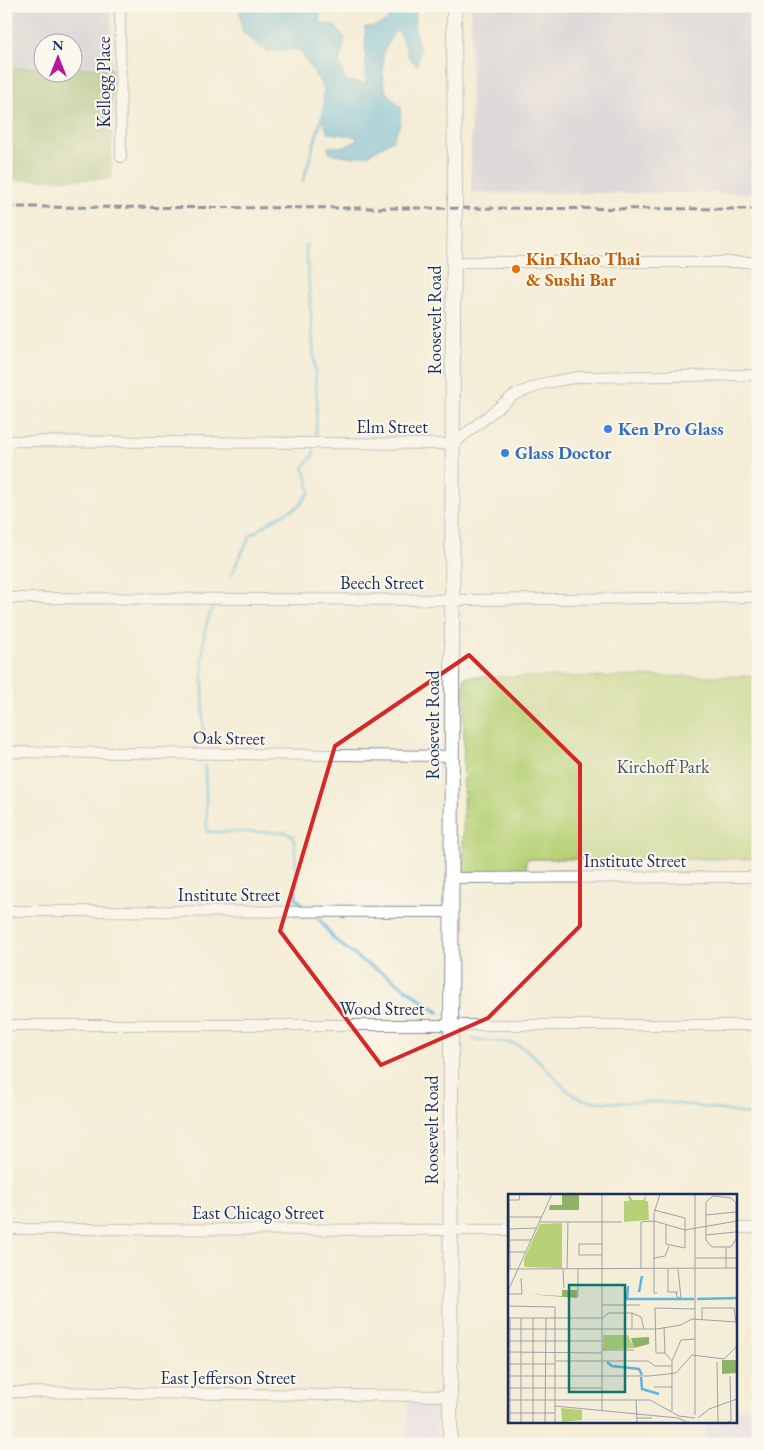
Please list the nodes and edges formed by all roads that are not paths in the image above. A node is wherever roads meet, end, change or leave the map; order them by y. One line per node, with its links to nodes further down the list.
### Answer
1 (120, 6): 3 (street, Kellogg Place)
2 (454, 6): 4 (street, Roosevelt Road)
3 (121, 157)
4 (454, 262): 5 (street); 8 (street, Roosevelt Road)
5 (758, 262)
6 (758, 375): 8 (street, Elm Street)
7 (6, 441): 8 (street, Elm Street)
8 (453, 444): 11 (street, Roosevelt Road)
9 (6, 598): 11 (street, Beech Street)
10 (758, 598): 11 (street, Beech Street)
11 (453, 600): 13 (street, Roosevelt Road)
12 (6, 752): 13 (street, Oak Street)
13 (452, 756): 15 (street, Roosevelt Road)
14 (758, 877): 15 (street, Institute Street)
15 (452, 878): 17 (street, Roosevelt Road)
16 (6, 911): 17 (street, Institute Street)
17 (452, 912): 20 (street, Roosevelt Road)
18 (758, 1024): 20 (street, Wood Street)
19 (6, 1025): 20 (street, Wood Street)
20 (451, 1026): 24 (street, Roosevelt Road)
21 (736, 1228): 22 (street)
22 (758, 1228)
23 (6, 1229): 24 (street, East Chicago Street)
24 (450, 1230): 25 (street, East Chicago Street); 27 (street, Roosevelt Road)
25 (508, 1230)
26 (6, 1392): 27 (street, East Jefferson Street)
27 (450, 1396): 28 (street, Roosevelt Road)
28 (450, 1444)

